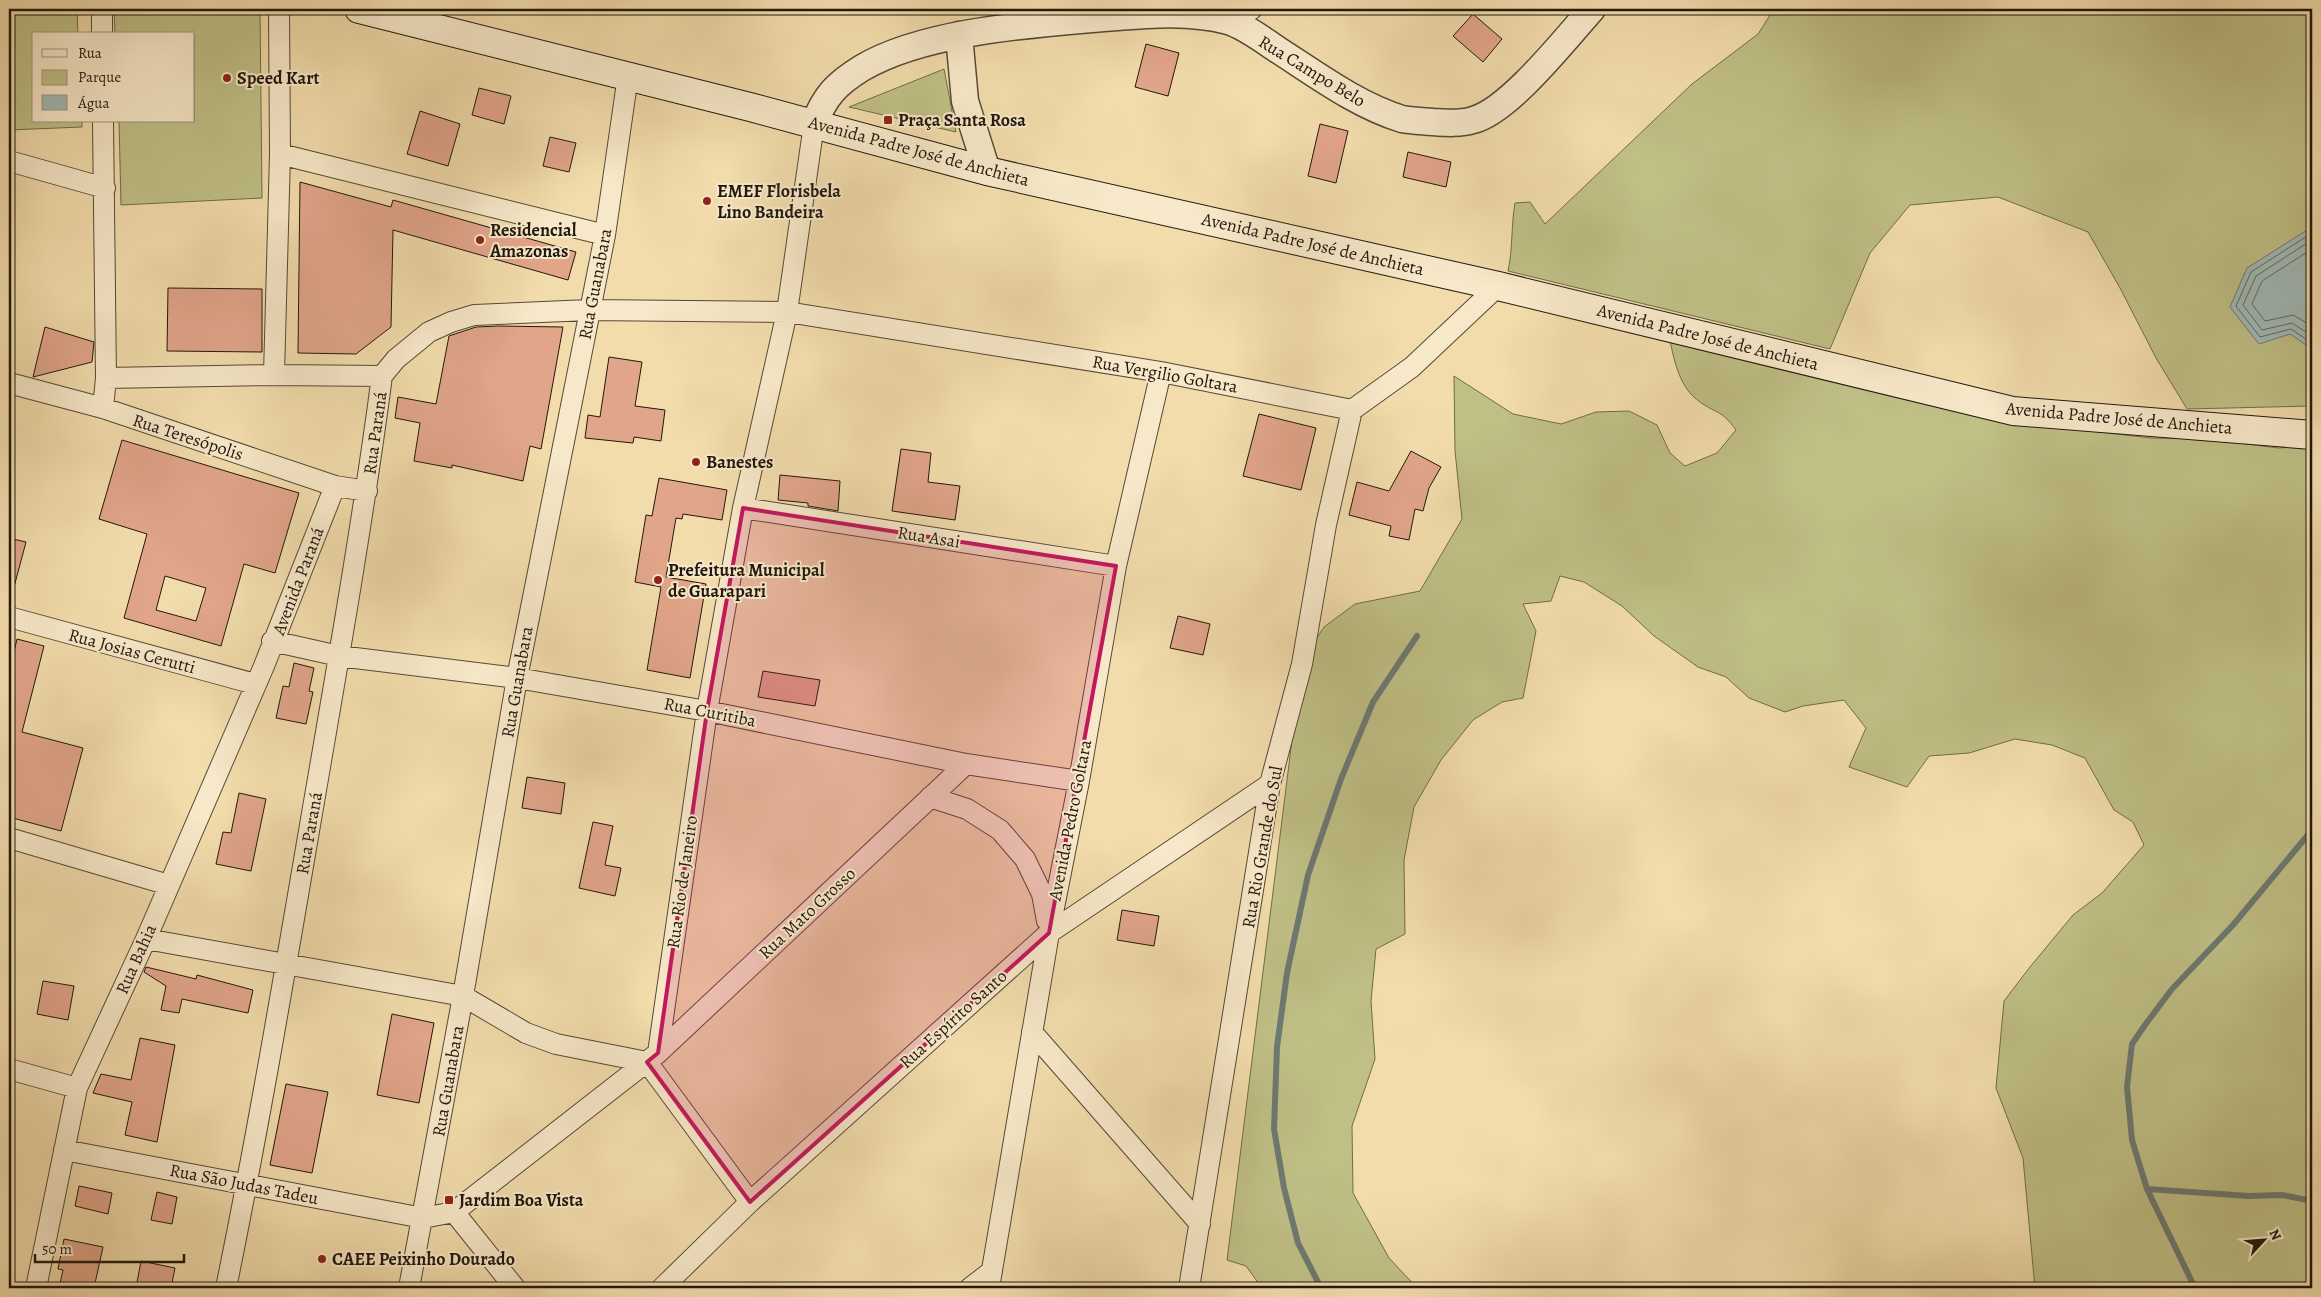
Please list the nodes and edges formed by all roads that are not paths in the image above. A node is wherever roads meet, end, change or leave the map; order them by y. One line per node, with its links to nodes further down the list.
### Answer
1 (102, 9): 7 (street)
2 (279, 9): 12 (street)
3 (360, 9): 9 (main road, Avenida Padre José de Anchieta)
4 (1592, 9): 6 (street, Rua Campo Belo)
5 (1189, 11): 6 (street, Rua Campo Belo); 8 (street, Rua Campo Belo)
6 (1241, 15)
7 (102, 32)
8 (959, 35): 11 (street, Rua Campo Belo); 14 (street)
9 (628, 76): 11 (main road, Avenida Padre José de Anchieta); 16 (street, Rua Guanabara)
10 (104, 122): 15 (street)
11 (814, 124): 14 (main road, Avenida Padre José de Anchieta); 19 (street, Rua Rio de Janeiro)
12 (280, 154): 16 (street); 21 (street)
13 (9, 161): 15 (street)
14 (986, 171): 17 (main road, Avenida Padre José de Anchieta)
15 (104, 188): 23 (street)
16 (605, 235): 18 (street, Rua Guanabara)
17 (1498, 286): 26 (street); 28 (main road, Avenida Padre José de Anchieta)
18 (589, 310): 19 (street, Rua Vergilio Goltara); 22 (street, Rua Vergilio Goltara); 37 (street, Rua Guanabara)
19 (787, 312): 20 (street, Rua Vergilio Goltara); 32 (street, Rua Rio de Janeiro)
20 (1161, 372): 26 (street, Rua Vergilio Goltara); 33 (street, Avenida Pedro Goltara)
21 (274, 375): 22 (street); 23 (street)
22 (382, 376): 31 (street, Rua Paraná)
23 (106, 378): 25 (street)
24 (9, 383): 25 (street, Rua Teresópolis)
25 (103, 408): 30 (street, Rua Teresópolis)
26 (1352, 410): 42 (street, Rua Rio Grande do Sul)
27 (2312, 424): 28 (main road, Avenida Padre José de Anchieta)
28 (2275, 432): 29 (main road, Avenida Padre José de Anchieta)
29 (2312, 435)
30 (335, 486): 31 (street, Rua Teresópolis); 35 (street, Avenida Paraná)
31 (367, 491): 36 (street, Rua Paraná)
32 (743, 508): 33 (street, Rua Asai); 39 (street, Rua Rio de Janeiro)
33 (1116, 566): 41 (street, Avenida Pedro Goltara)
34 (9, 617): 38 (street, Rua Josias Cerutti)
35 (272, 640): 36 (street, Avenida Paraná); 38 (street, Rua Bahia)
36 (339, 656): 37 (street, Rua Curitiba); 48 (street, Rua Paraná)
37 (517, 678): 39 (street, Rua Curitiba); 49 (street, Rua Guanabara)
38 (255, 684): 45 (street, Rua Bahia)
39 (706, 711): 40 (street, Rua Curitiba); 51 (street, Rua Rio de Janeiro)
40 (966, 764): 41 (street, Rua Curitiba); 43 (street, Rua Mato Grosso)
41 (1079, 781): 46 (street, Avenida Pedro Goltara)
42 (1270, 784): 46 (street, Rua Espírito Santo); 59 (street, Rua Rio Grande do Sul)
43 (930, 797): 46 (street); 51 (street, Rua Mato Grosso)
44 (9, 838): 45 (street)
45 (169, 885): 47 (street, Rua Bahia)
46 (1049, 933): 50 (street, Avenida Pedro Goltara); 56 (street, Rua Espírito Santo)
47 (146, 939): 48 (street); 53 (street, Rua Bahia)
48 (286, 965): 49 (street); 55 (street, Rua Paraná)
49 (463, 996): 51 (street); 58 (street, Rua Guanabara)
50 (1032, 1032): 59 (street); 60 (street, Avenida Pedro Goltara)
51 (652, 1057): 56 (street); 57 (street)
52 (9, 1069): 53 (street)
53 (77, 1088): 54 (street, Rua Bahia)
54 (64, 1150): 55 (street, Rua São Judas Tadeu); 61 (street, Rua Bahia)
55 (248, 1184): 58 (street, Rua São Judas Tadeu); 62 (street, Rua Paraná)
56 (750, 1202): 65 (street, Rua Espírito Santo)
57 (454, 1212): 58 (street); 64 (street)
58 (423, 1218): 63 (street, Rua Guanabara)
59 (1200, 1224): 68 (street, Rua Rio Grande do Sul)
60 (990, 1280): 66 (street); 67 (street)
61 (36, 1288)
62 (226, 1288)
63 (409, 1288)
64 (515, 1288)
65 (662, 1288)
66 (970, 1288)
67 (1005, 1288)
68 (1189, 1288)

